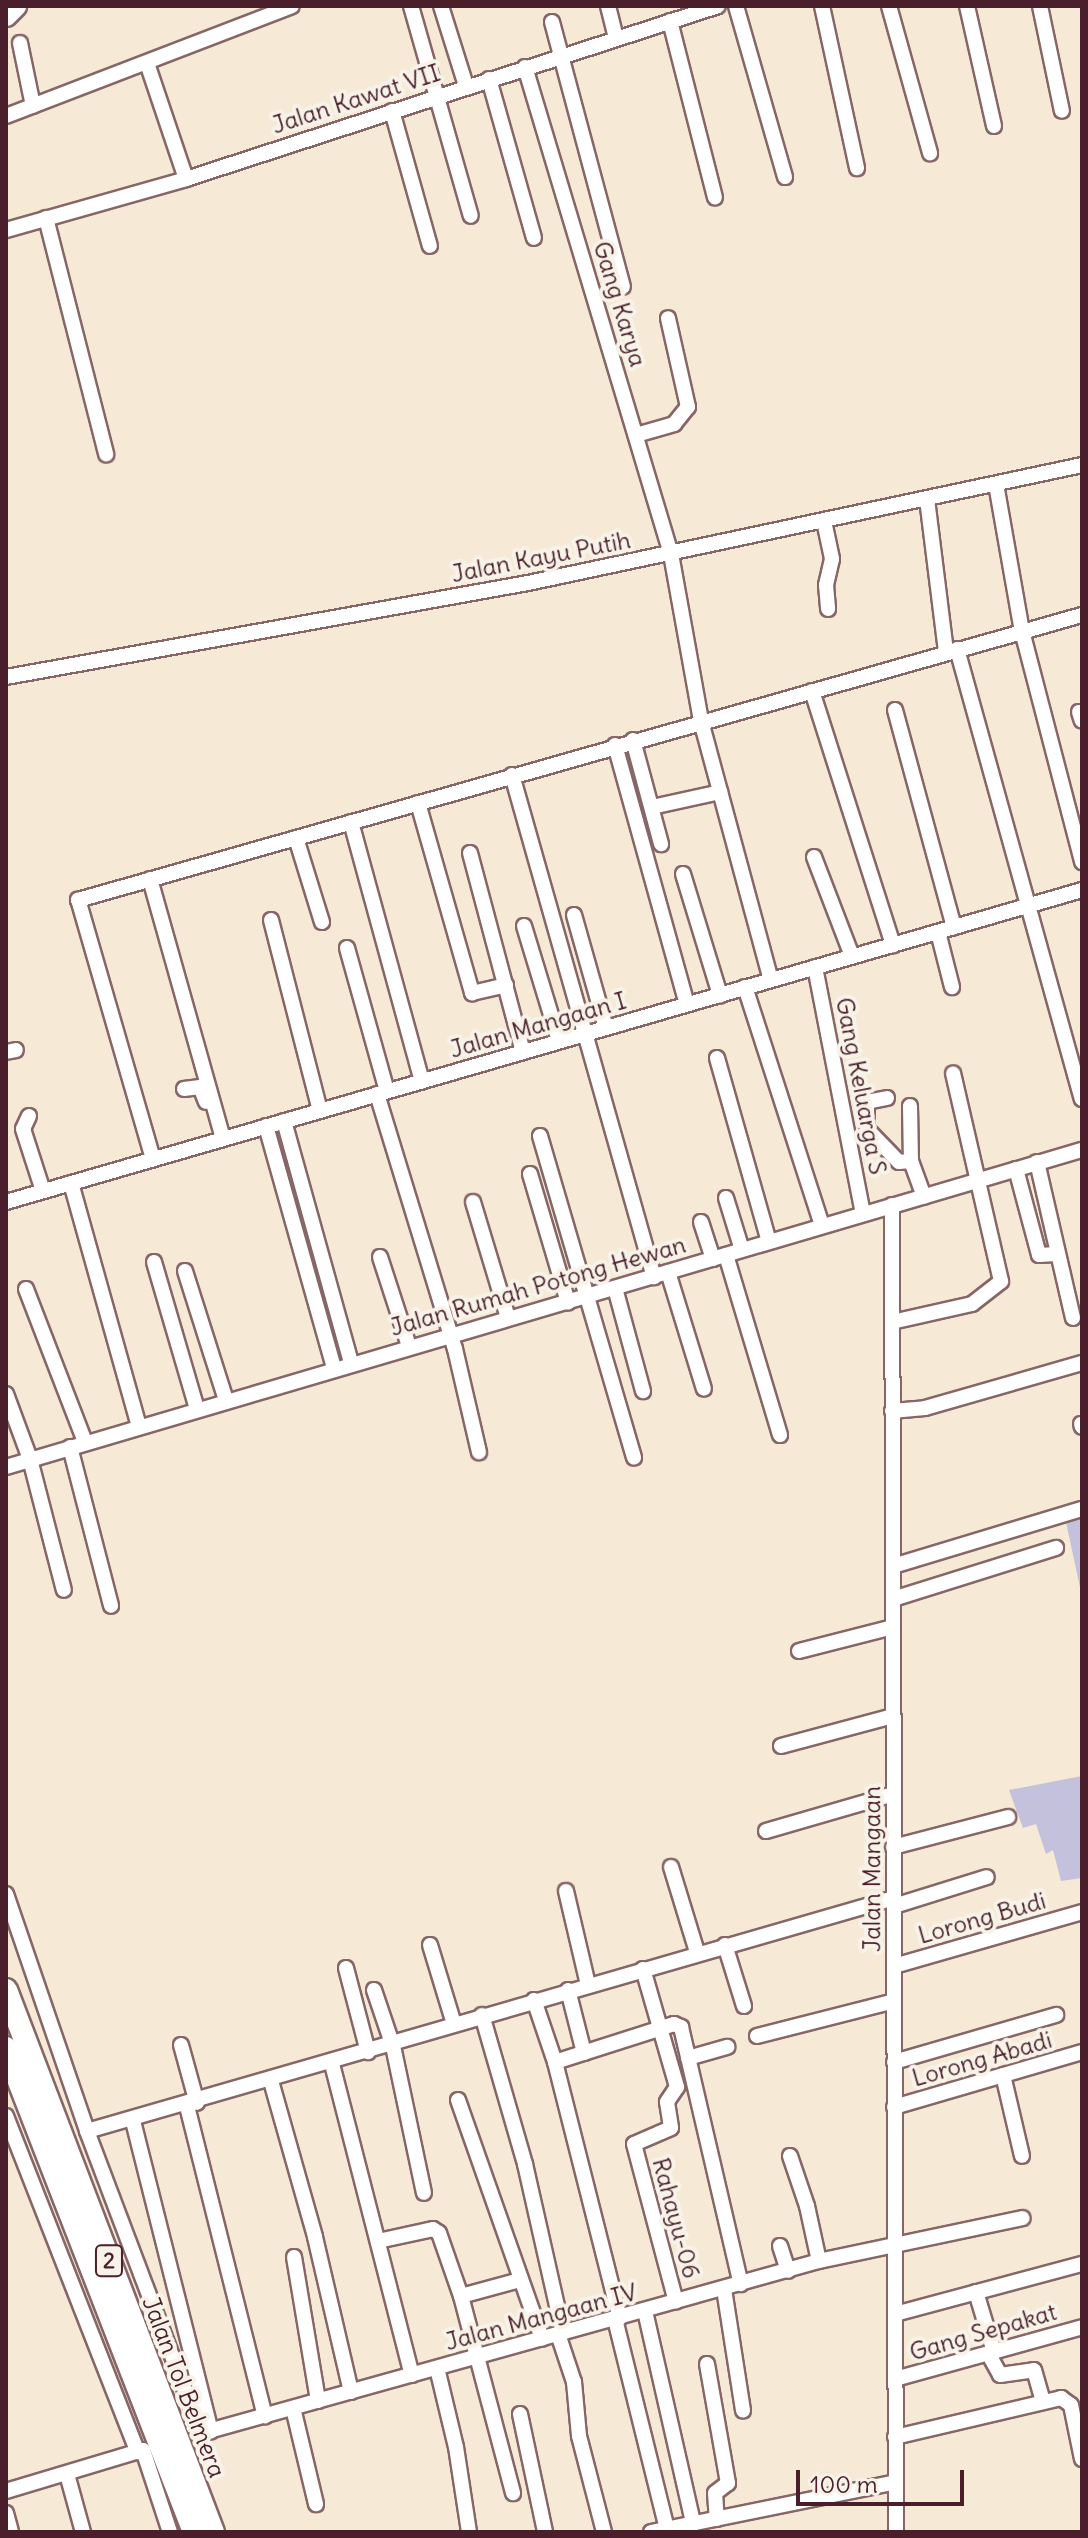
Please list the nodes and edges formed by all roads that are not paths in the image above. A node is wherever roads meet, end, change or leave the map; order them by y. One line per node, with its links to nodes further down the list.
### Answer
1 (15, 6): 12 (highway)
2 (292, 6): 18 (street)
3 (411, 6): 22 (street)
4 (441, 6): 21 (street)
5 (608, 6): 15 (street)
6 (718, 6): 13 (street, Jalan Kawat VII)
7 (736, 6): 30 (street)
8 (822, 6): 29 (street)
9 (889, 6): 28 (street)
10 (967, 6): 27 (street)
11 (1040, 6): 25 (street)
12 (6, 15)
13 (670, 21): 15 (street, Jalan Kawat VII); 32 (street)
14 (552, 22): 17 (street)
15 (616, 37): 17 (street, Jalan Kawat VII)
16 (20, 43): 23 (street)
17 (561, 56): 19 (street, Jalan Kawat VII); 38 (street)
18 (147, 63): 23 (street); 31 (street)
19 (525, 67): 20 (street, Jalan Kawat VII); 40 (street, Gang Karya)
20 (489, 79): 21 (street, Jalan Kawat VII); 36 (street)
21 (466, 86): 22 (street, Jalan Kawat VII)
22 (436, 96): 24 (street, Jalan Kawat VII); 33 (street)
23 (33, 106): 26 (street)
24 (392, 111): 31 (street, Jalan Kawat VII); 37 (street)
25 (1062, 111)
26 (6, 116)
27 (994, 126)
28 (930, 153)
29 (857, 168)
30 (785, 177)
31 (186, 179): 34 (street, Jalan Kawat VII)
32 (715, 197)
33 (471, 216)
34 (46, 218): 35 (street, Jalan Kawat VII); 41 (street)
35 (6, 230)
36 (534, 238)
37 (430, 246)
38 (623, 287)
39 (668, 318): 40 (street)
40 (636, 435): 46 (street, Gang Karya)
41 (106, 454)
42 (1082, 465): 43 (street, Jalan Kayu Putih)
43 (996, 484): 44 (street, Jalan Kayu Putih); 49 (street)
44 (927, 499): 45 (street, Jalan Kayu Putih); 50 (street)
45 (824, 521): 46 (street, Jalan Kayu Putih); 47 (street)
46 (671, 554): 51 (street, Jalan Kayu Putih); 54 (street, Gang Karya)
47 (828, 609)
48 (1082, 615): 49 (street)
49 (1022, 631): 50 (street); 67 (street)
50 (952, 650): 52 (street); 71 (street)
51 (6, 677)
52 (812, 691): 54 (street); 78 (street)
53 (895, 710): 76 (street)
54 (701, 721): 55 (street); 58 (street, Gang Karya)
55 (633, 740): 56 (street); 60 (street)
56 (615, 745): 57 (street); 61 (street)
57 (512, 775): 59 (street); 89 (street)
58 (720, 792): 60 (street); 82 (street, Gang Karya)
59 (418, 803): 62 (street); 83 (street)
60 (653, 810): 61 (street); 64 (street)
61 (635, 819): 87 (street)
62 (351, 822): 63 (street); 94 (street)
63 (296, 838): 69 (street); 74 (street)
64 (661, 844)
65 (470, 853): 83 (street)
66 (814, 857): 80 (street)
67 (1082, 862)
68 (683, 874): 86 (street)
69 (150, 879): 105 (street); 107 (street)
70 (1082, 890): 71 (street, Jalan Mangaan I)
71 (1027, 906): 76 (street, Jalan Mangaan I); 98 (street)
72 (574, 915): 88 (street)
73 (271, 920): 100 (street)
74 (322, 922)
75 (524, 926): 90 (street)
76 (954, 927): 77 (street, Jalan Mangaan I)
77 (938, 932): 78 (street, Jalan Mangaan I); 85 (street)
78 (893, 945): 80 (street, Jalan Mangaan I)
79 (347, 948): 96 (street)
80 (852, 956): 81 (street, Jalan Mangaan I)
81 (815, 967): 82 (street, Jalan Mangaan I); 120 (street, Gang Keluarga S)
82 (771, 980): 84 (street, Jalan Mangaan I)
83 (506, 985): 91 (street)
84 (745, 987): 86 (street, Jalan Mangaan I); 122 (street)
85 (952, 987)
86 (720, 995): 87 (street, Jalan Mangaan I)
87 (687, 1004): 88 (street, Jalan Mangaan I)
88 (606, 1028): 89 (street, Jalan Mangaan I)
89 (587, 1033): 90 (street, Jalan Mangaan I); 132 (street)
90 (559, 1041): 91 (street, Jalan Mangaan I)
91 (523, 1052): 94 (street, Jalan Mangaan I)
92 (717, 1058): 125 (street)
93 (953, 1073): 112 (street)
94 (422, 1081): 96 (street, Jalan Mangaan I)
95 (184, 1089): 105 (street)
96 (382, 1093): 100 (street, Jalan Mangaan I); 140 (street)
97 (887, 1098): 108 (street)
98 (1082, 1099)
99 (910, 1106): 108 (street)
100 (320, 1111): 102 (street, Jalan Mangaan I)
101 (29, 1116): 114 (street)
102 (284, 1121): 103 (street, Jalan Mangaan I); 142 (street)
103 (266, 1126): 105 (street, Jalan Mangaan I); 144 (street)
104 (540, 1136): 123 (street)
105 (220, 1140): 107 (street, Jalan Mangaan I)
106 (1082, 1150): 109 (street, Jalan Rumah Potong Hewan)
107 (153, 1159): 113 (street, Jalan Mangaan I)
108 (911, 1161): 115 (street)
109 (1037, 1162): 110 (street, Jalan Rumah Potong Hewan); 127 (street)
110 (1016, 1169): 112 (street, Jalan Rumah Potong Hewan); 127 (street)
111 (530, 1174): 124 (street)
112 (977, 1181): 115 (street, Jalan Rumah Potong Hewan); 139 (street)
113 (71, 1183): 114 (street, Jalan Mangaan I); 151 (street)
114 (43, 1191): 117 (street, Jalan Mangaan I)
115 (924, 1197): 119 (street, Jalan Rumah Potong Hewan)
116 (726, 1198): 126 (street)
117 (6, 1202)
118 (473, 1202): 137 (street)
119 (892, 1205): 120 (street, Jalan Rumah Potong Hewan); 139 (street, Jalan Mangaan)
120 (863, 1213): 122 (street, Jalan Rumah Potong Hewan)
121 (701, 1222): 129 (street)
122 (822, 1226): 125 (street, Jalan Rumah Potong Hewan)
123 (566, 1227): 124 (street); 135 (street)
124 (548, 1232): 136 (street)
125 (769, 1242): 126 (street, Jalan Rumah Potong Hewan)
126 (742, 1250): 129 (street, Jalan Rumah Potong Hewan)
127 (1056, 1254): 138 (street)
128 (380, 1257): 141 (street)
129 (719, 1257): 132 (street, Jalan Rumah Potong Hewan); 152 (street)
130 (154, 1262): 149 (street)
131 (185, 1271): 148 (street)
132 (661, 1274): 133 (street, Jalan Rumah Potong Hewan); 145 (street)
133 (615, 1288): 135 (street, Jalan Rumah Potong Hewan); 146 (street)
134 (26, 1289): 153 (street)
135 (589, 1296): 136 (street, Jalan Rumah Potong Hewan); 156 (street)
136 (568, 1302): 137 (street, Jalan Rumah Potong Hewan)
137 (508, 1318): 140 (street, Jalan Rumah Potong Hewan)
138 (1073, 1318)
139 (892, 1322): 150 (street, Jalan Mangaan)
140 (451, 1334): 141 (street, Jalan Rumah Potong Hewan); 155 (street)
141 (409, 1346): 142 (street, Jalan Rumah Potong Hewan)
142 (351, 1363): 144 (street, Jalan Rumah Potong Hewan)
143 (1082, 1363): 150 (street)
144 (334, 1368): 148 (street, Jalan Rumah Potong Hewan)
145 (704, 1389)
146 (643, 1391)
147 (6, 1394): 157 (street)
148 (226, 1400): 149 (street, Jalan Rumah Potong Hewan)
149 (197, 1409): 151 (street, Jalan Rumah Potong Hewan)
150 (892, 1411): 161 (street, Jalan Mangaan)
151 (139, 1427): 153 (street, Jalan Rumah Potong Hewan)
152 (780, 1435)
153 (85, 1442): 154 (street, Jalan Rumah Potong Hewan)
154 (70, 1447): 157 (street, Jalan Rumah Potong Hewan); 164 (street)
155 (479, 1452)
156 (634, 1458)
157 (30, 1459): 158 (street, Jalan Rumah Potong Hewan); 162 (street)
158 (6, 1467)
159 (1082, 1509): 161 (street)
160 (1056, 1548): 163 (street)
161 (893, 1566): 163 (street, Jalan Mangaan)
162 (64, 1590)
163 (893, 1599): 165 (street, Jalan Mangaan)
164 (111, 1606)
165 (893, 1627): 166 (street); 167 (street, Jalan Mangaan)
166 (799, 1651)
167 (893, 1716): 168 (street); 169 (street, Jalan Mangaan)
168 (781, 1746)
169 (893, 1794): 171 (street); 172 (street, Jalan Mangaan)
170 (1008, 1817): 172 (street)
171 (766, 1831)
172 (893, 1847): 177 (street, Jalan Mangaan)
173 (671, 1867): 181 (street)
174 (987, 1877): 177 (street)
175 (566, 1891): 185 (street)
176 (6, 1894): 216 (street)
177 (894, 1902): 180 (street); 182 (street, Jalan Mangaan)
178 (1082, 1912): 182 (street, Lorong Budi)
179 (430, 1945): 194 (street)
180 (725, 1945): 181 (street); 191 (street)
181 (697, 1952): 184 (street)
182 (894, 1966): 190 (street, Jalan Mangaan)
183 (346, 1968): 201 (street)
184 (643, 1969): 185 (street); 195 (street)
185 (588, 1985): 188 (street)
186 (6, 1990): 270 (highway, Jalan Tol Belmera / 2)
187 (374, 1990): 198 (street)
188 (568, 1990): 189 (street); 203 (street)
189 (534, 2000): 192 (street); 204 (street)
190 (894, 2001): 196 (street); 206 (street, Jalan Mangaan)
191 (744, 2006)
192 (482, 2015): 194 (street); 238 (street)
193 (1056, 2015): 206 (street)
194 (454, 2024): 198 (street)
195 (660, 2028): 203 (street); 205 (street); 210 (street)
196 (757, 2036)
197 (181, 2045): 212 (street)
198 (393, 2046): 201 (street); 219 (street)
199 (727, 2047): 205 (street)
200 (6, 2048): 269 (highway, Jalan Tol Belmera / 2)
201 (368, 2052): 207 (street)
202 (1082, 2052): 208 (street, Lorong Abadi)
203 (584, 2053): 204 (street)
204 (555, 2062): 236 (street)
205 (689, 2062): 210 (street); 229 (street)
206 (894, 2062): 213 (street, Jalan Mangaan)
207 (332, 2064): 209 (street); 221 (street)
208 (1003, 2075): 213 (street, Lorong Abadi); 218 (street)
209 (271, 2081): 212 (street); 246 (street)
210 (677, 2087): 233 (street, Rahayu-06)
211 (458, 2100): 228 (street)
212 (192, 2104): 215 (street); 252 (street)
213 (894, 2107): 222 (street, Jalan Mangaan)
214 (6, 2116): 255 (street)
215 (133, 2121): 216 (street); 253 (street)
216 (87, 2131): 253 (street)
217 (790, 2156): 225 (street)
218 (1022, 2156)
219 (424, 2193)
220 (1023, 2218): 222 (street, Jalan Mangaan IV)
221 (378, 2241): 232 (street); 244 (street)
222 (895, 2241): 225 (street, Jalan Mangaan IV); 235 (street, Jalan Mangaan)
223 (780, 2246): 227 (street)
224 (294, 2257): 247 (street)
225 (819, 2261): 227 (street, Jalan Mangaan IV)
226 (1082, 2264): 231 (street)
227 (788, 2271): 229 (street, Jalan Mangaan IV)
228 (520, 2280): 232 (street); 239 (street)
229 (741, 2284): 230 (street, Jalan Mangaan IV)
230 (724, 2289): 233 (street, Jalan Mangaan IV); 250 (street)
231 (976, 2292): 235 (street); 240 (street)
232 (461, 2296): 241 (street)
233 (676, 2302): 234 (street, Jalan Mangaan IV)
234 (645, 2311): 236 (street, Jalan Mangaan IV); 264 (street)
235 (895, 2314): 245 (street, Jalan Mangaan)
236 (617, 2318): 238 (street, Jalan Mangaan IV); 265 (street)
237 (1082, 2327): 240 (street, Gang Sepakat)
238 (561, 2334): 239 (street, Jalan Mangaan IV); 273 (street)
239 (542, 2339): 241 (street, Jalan Mangaan IV)
240 (991, 2353): 245 (street, Gang Sepakat); 248 (street)
241 (476, 2357): 243 (street, Jalan Mangaan IV); 260 (street)
242 (707, 2364): 263 (street)
243 (437, 2368): 244 (street, Jalan Mangaan IV); 271 (street)
244 (412, 2375): 246 (street, Jalan Mangaan IV)
245 (895, 2379): 254 (street, Jalan Mangaan)
246 (351, 2392): 247 (street, Jalan Mangaan IV)
247 (318, 2401): 249 (street, Jalan Mangaan IV)
248 (1043, 2402): 254 (street); 256 (street)
249 (293, 2408): 252 (street, Jalan Mangaan IV); 261 (street)
250 (743, 2411)
251 (520, 2414): 272 (street)
252 (265, 2416): 253 (street, Jalan Mangaan IV)
253 (203, 2433)
254 (895, 2437): 258 (street, Jalan Mangaan)
255 (140, 2451): 257 (street); 268 (street)
256 (1082, 2459)
257 (67, 2474): 259 (street); 267 (street)
258 (896, 2482): 263 (street); 274 (street, Jalan Mangaan)
259 (6, 2491)
260 (513, 2493)
261 (316, 2504)
262 (6, 2513): 266 (street)
263 (717, 2519): 264 (street)
264 (693, 2523): 265 (street)
265 (659, 2530)
266 (11, 2532)
267 (83, 2532)
268 (170, 2532)
269 (194, 2532)
270 (213, 2532)
271 (469, 2532)
272 (545, 2532)
273 (604, 2532)
274 (896, 2532)

